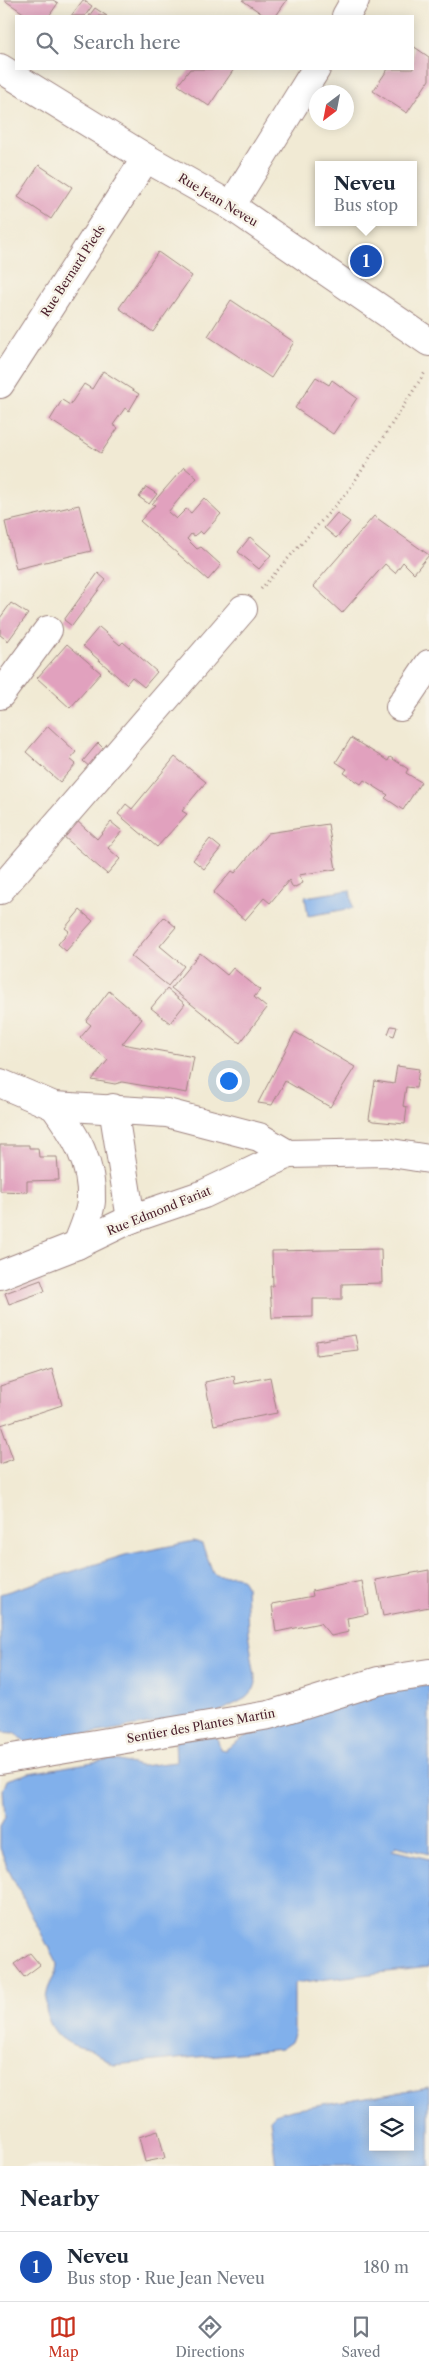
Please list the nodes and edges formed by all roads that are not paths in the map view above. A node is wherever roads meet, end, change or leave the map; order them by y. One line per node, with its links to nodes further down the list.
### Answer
1 (355, 0): 2 (street)
2 (347, 15)
3 (0, 68): 5 (street, Rue Jean Neveu)
4 (315, 70): 6 (street)
5 (146, 158): 6 (street, Rue Jean Neveu); 8 (street, Rue Bernard Pieds)
6 (231, 206): 7 (street, Rue Jean Neveu)
7 (429, 342)
8 (0, 384)
9 (243, 610): 14 (street)
10 (48, 630): 12 (street)
11 (429, 664): 13 (street)
12 (0, 695)
13 (400, 707)
14 (0, 890)
15 (0, 1083): 16 (street)
16 (54, 1106): 17 (street); 21 (street)
17 (113, 1108): 18 (street); 20 (street)
18 (288, 1154): 19 (street); 20 (street, Rue Edmond Fariat)
19 (429, 1158)
20 (131, 1219): 21 (street, Rue Edmond Fariat)
21 (78, 1245): 22 (street, Rue Edmond Fariat)
22 (0, 1275)
23 (429, 1673): 24 (street, Sentier des Plantes Martin)
24 (0, 1760)

